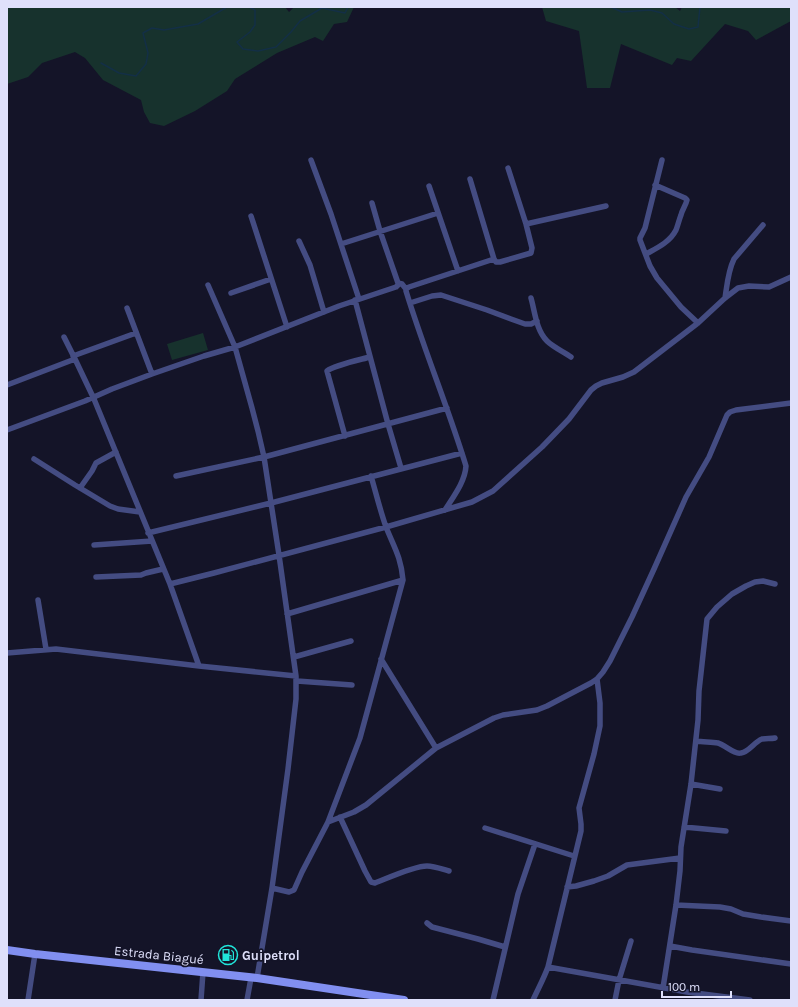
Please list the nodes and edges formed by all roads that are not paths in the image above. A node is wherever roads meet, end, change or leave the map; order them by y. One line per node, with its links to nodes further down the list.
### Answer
1 (311, 160): 15 (street)
2 (662, 160): 5 (street)
3 (508, 168): 11 (street)
4 (470, 179): 17 (street)
5 (655, 185): 16 (street); 16 (street)
6 (429, 186): 9 (street)
7 (372, 203): 13 (street)
8 (606, 206): 11 (street)
9 (438, 213): 13 (street); 18 (street)
10 (251, 216): 20 (street)
11 (526, 224): 17 (street)
12 (763, 225): 26 (street)
13 (380, 231): 15 (street); 21 (street)
14 (299, 242): 30 (street)
15 (341, 244): 27 (street)
16 (646, 254): 32 (street)
17 (494, 259): 18 (street)
18 (458, 271): 23 (street)
19 (791, 277): 26 (street)
20 (271, 279): 24 (street); 33 (street)
21 (398, 283): 23 (street); 27 (street)
22 (208, 285): 36 (street)
23 (406, 289): 28 (street)
24 (231, 294)
25 (531, 298): 31 (street)
26 (725, 298): 32 (street)
27 (357, 299): 30 (street); 37 (street)
28 (410, 303): 31 (street); 44 (street)
29 (127, 308): 34 (street)
30 (324, 312): 33 (street)
31 (537, 321): 38 (street)
32 (698, 323): 57 (street)
33 (286, 327): 36 (street)
34 (136, 333): 39 (street); 40 (street)
35 (64, 337): 39 (street)
36 (235, 347): 40 (street); 50 (street)
37 (370, 357): 45 (street); 47 (street)
38 (571, 357)
39 (74, 358): 41 (street); 42 (street)
40 (152, 374): 42 (street)
41 (7, 385)
42 (93, 397): 46 (street); 48 (street)
43 (791, 403): 78 (street)
44 (447, 408): 45 (street); 49 (street)
45 (388, 424): 47 (street); 52 (street)
46 (7, 430)
47 (345, 436): 50 (street)
48 (116, 452): 55 (street); 58 (street)
49 (462, 453): 52 (street); 57 (street)
50 (264, 457): 53 (street); 56 (street)
51 (34, 459): 55 (street)
52 (401, 468): 54 (street)
53 (176, 476)
54 (371, 476): 56 (street); 59 (street)
55 (80, 488): 58 (street)
56 (271, 503): 60 (street); 63 (street)
57 (445, 510): 59 (street)
58 (140, 512): 60 (street)
59 (386, 527): 63 (street); 66 (street)
60 (148, 533): 61 (street)
61 (152, 541): 62 (street); 64 (street)
62 (94, 545)
63 (279, 555): 67 (street); 70 (street)
64 (163, 569): 65 (street); 67 (street)
65 (96, 577)
66 (402, 580): 70 (street); 75 (street)
67 (170, 584): 76 (street)
68 (775, 584): 81 (street)
69 (38, 600): 72 (street)
70 (288, 614): 74 (street)
71 (351, 641): 74 (street)
72 (46, 649): 73 (street); 76 (street)
73 (7, 652)
74 (294, 657): 77 (street)
75 (380, 659): 82 (street); 86 (street)
76 (199, 666): 77 (street)
77 (296, 678): 79 (street); 95 (street)
78 (597, 679): 82 (street); 91 (street)
79 (352, 685)
80 (775, 738): 81 (street)
81 (696, 741): 83 (street)
82 (436, 748): 85 (street)
83 (691, 784): 84 (street); 88 (street)
84 (720, 789)
85 (340, 817): 86 (street); 93 (street)
86 (328, 822): 95 (street)
87 (484, 828): 90 (street)
88 (684, 828): 89 (street); 92 (street)
89 (726, 831)
90 (535, 844): 91 (street); 101 (street)
91 (574, 856): 94 (street)
92 (680, 858): 94 (street); 96 (street)
93 (449, 871)
94 (567, 887): 105 (street)
95 (272, 888): 107 (street)
96 (676, 905): 97 (street); 100 (street)
97 (791, 921)
98 (428, 924): 101 (street)
99 (631, 941): 108 (street)
100 (670, 946): 104 (street); 109 (street)
101 (505, 947): 114 (street)
102 (7, 950): 103 (main road, Estrada Biagué)
103 (35, 954): 106 (main road, Estrada Biagué); 110 (street)
104 (791, 964)
105 (548, 967): 108 (street); 115 (street)
106 (203, 972): 107 (main road, Estrada Biagué); 111 (street)
107 (254, 978): 112 (street); 113 (main road, Estrada Biagué)
108 (619, 980): 109 (street); 116 (street)
109 (664, 988): 117 (street)
110 (28, 1000)
111 (201, 1000)
112 (247, 1000)
113 (404, 1000)
114 (493, 1000)
115 (533, 1000)
116 (615, 1000)
117 (750, 1000)

